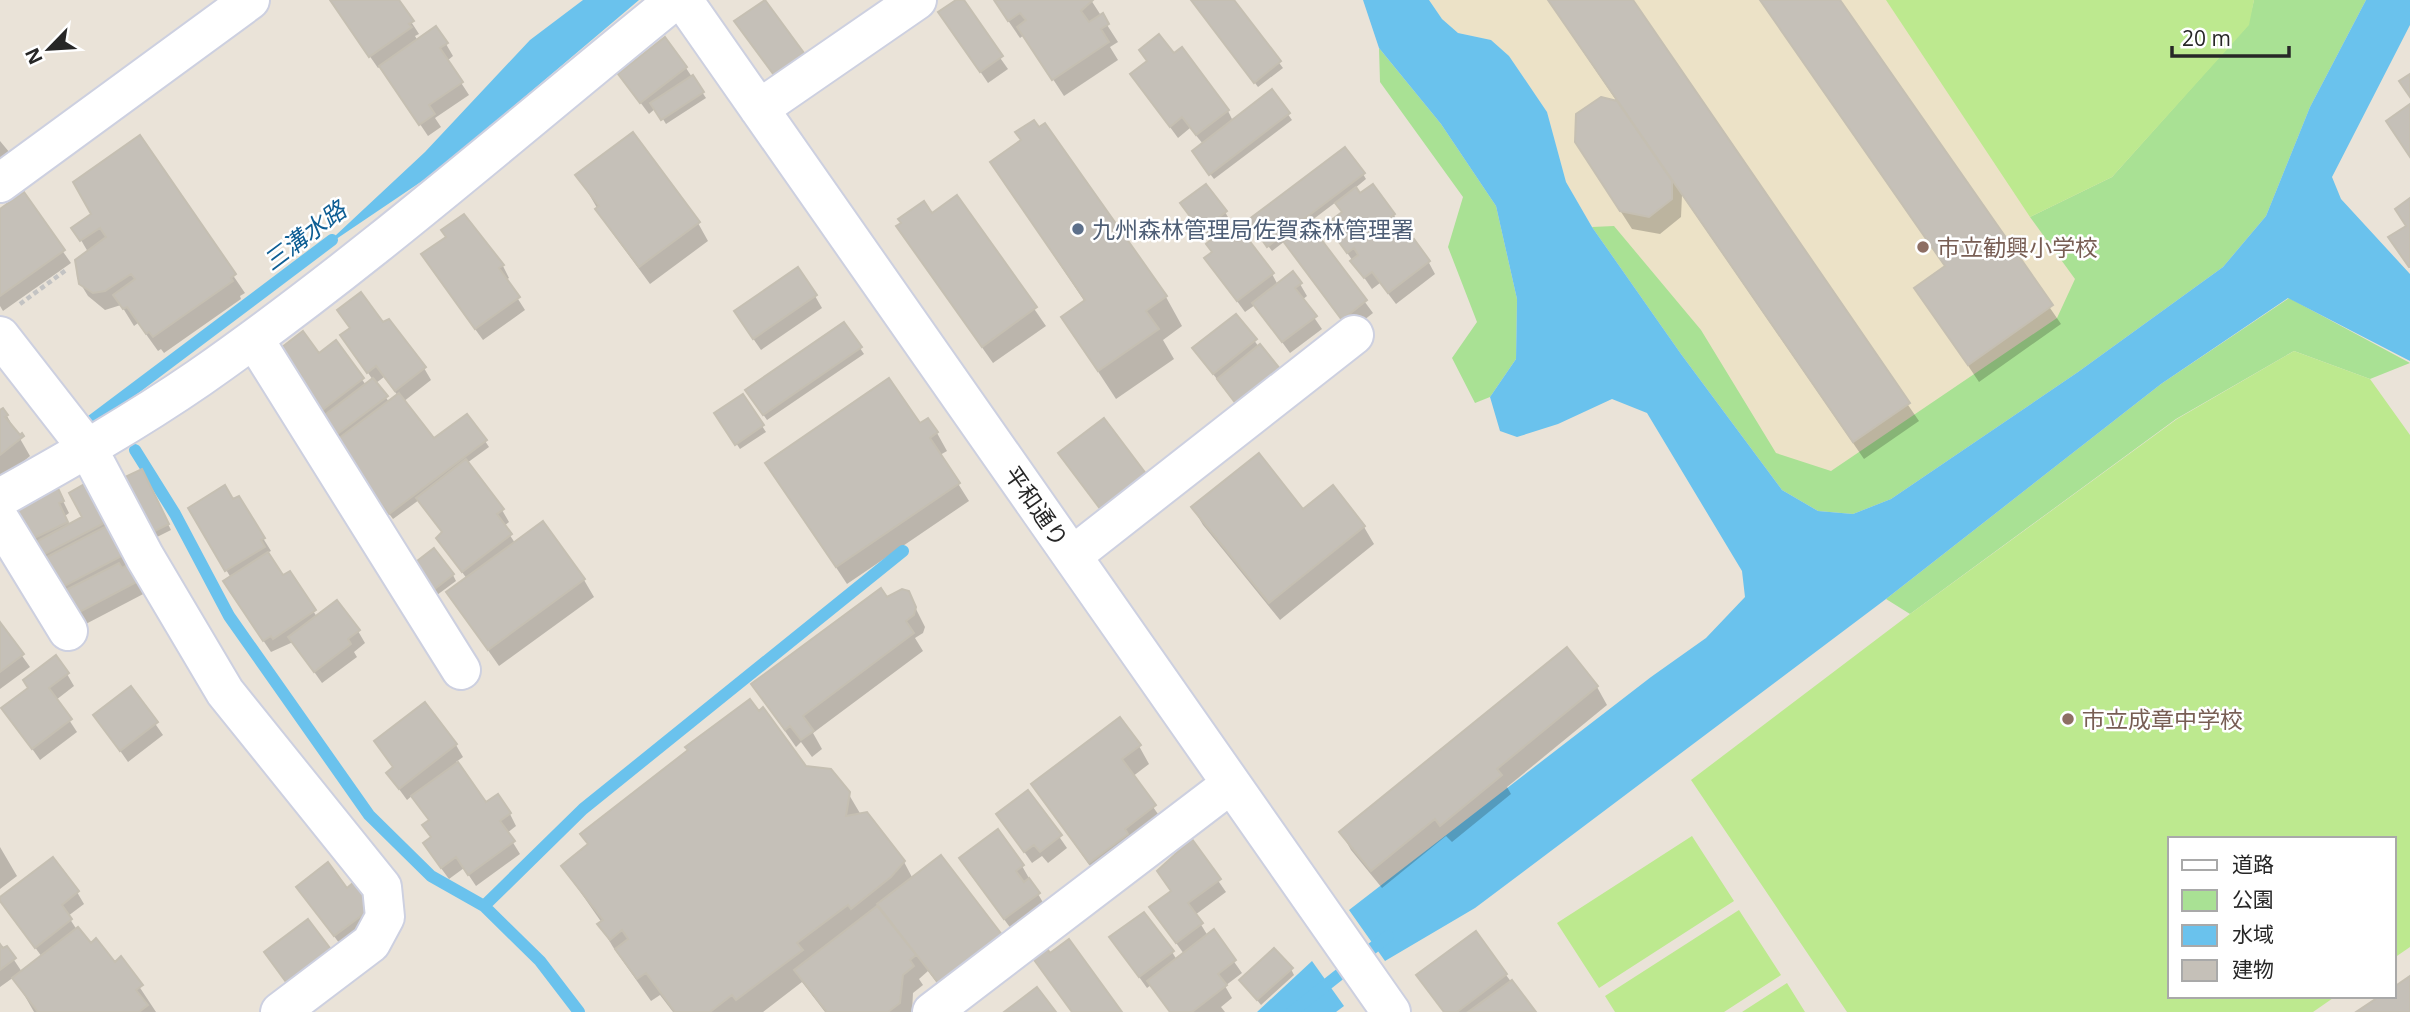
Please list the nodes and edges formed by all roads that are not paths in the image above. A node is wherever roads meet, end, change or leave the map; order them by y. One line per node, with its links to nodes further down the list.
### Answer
1 (250, 0): 6 (street)
2 (675, 0): 9 (street)
3 (683, 0): 5 (street, 平和通り)
4 (917, 0): 5 (street)
5 (759, 109): 13 (street, 平和通り)
6 (0, 183)
7 (6, 324): 10 (street)
8 (1354, 335): 13 (street)
9 (254, 339): 10 (street); 15 (street)
10 (78, 436): 11 (street); 17 (street)
11 (0, 498)
12 (0, 520): 14 (street)
13 (1072, 556): 16 (street, 平和通り)
14 (68, 631)
15 (461, 670)
16 (1231, 784): 18 (street); 19 (street, 平和通り)
17 (280, 1012)
18 (932, 1012)
19 (1391, 1012)

